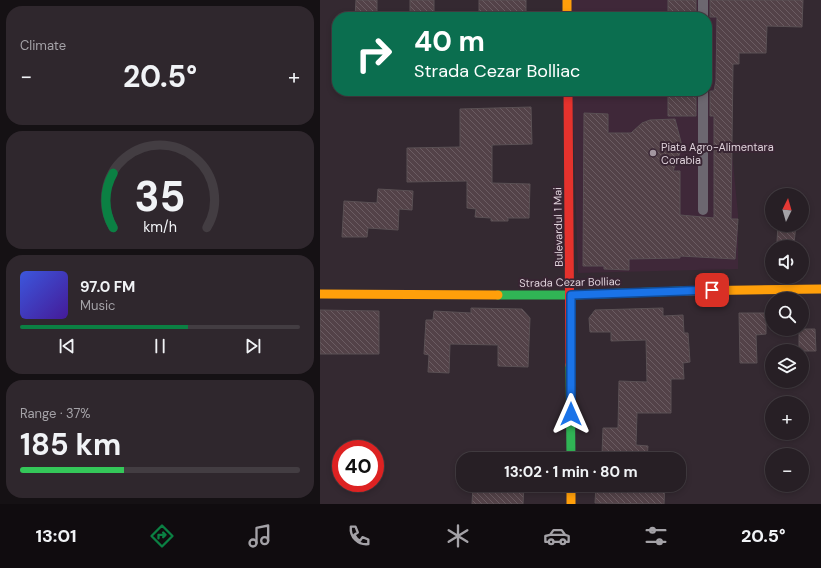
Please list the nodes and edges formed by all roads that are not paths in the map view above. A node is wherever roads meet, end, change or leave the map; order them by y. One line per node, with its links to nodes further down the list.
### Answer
1 (567, 0): 3 (street)
2 (703, 0): 4 (lane)
3 (567, 12)
4 (703, 12)
5 (568, 96): 10 (street, Bulevardul 1 Mai)
6 (703, 96): 7 (lane)
7 (703, 210)
8 (821, 289): 10 (street, Strada Cezar Bolliac)
9 (320, 294): 10 (street, Strada Cezar Bolliac)
10 (571, 295): 11 (street, Bulevardul 1 Mai)
11 (571, 452)
12 (571, 492): 13 (street)
13 (571, 504)

